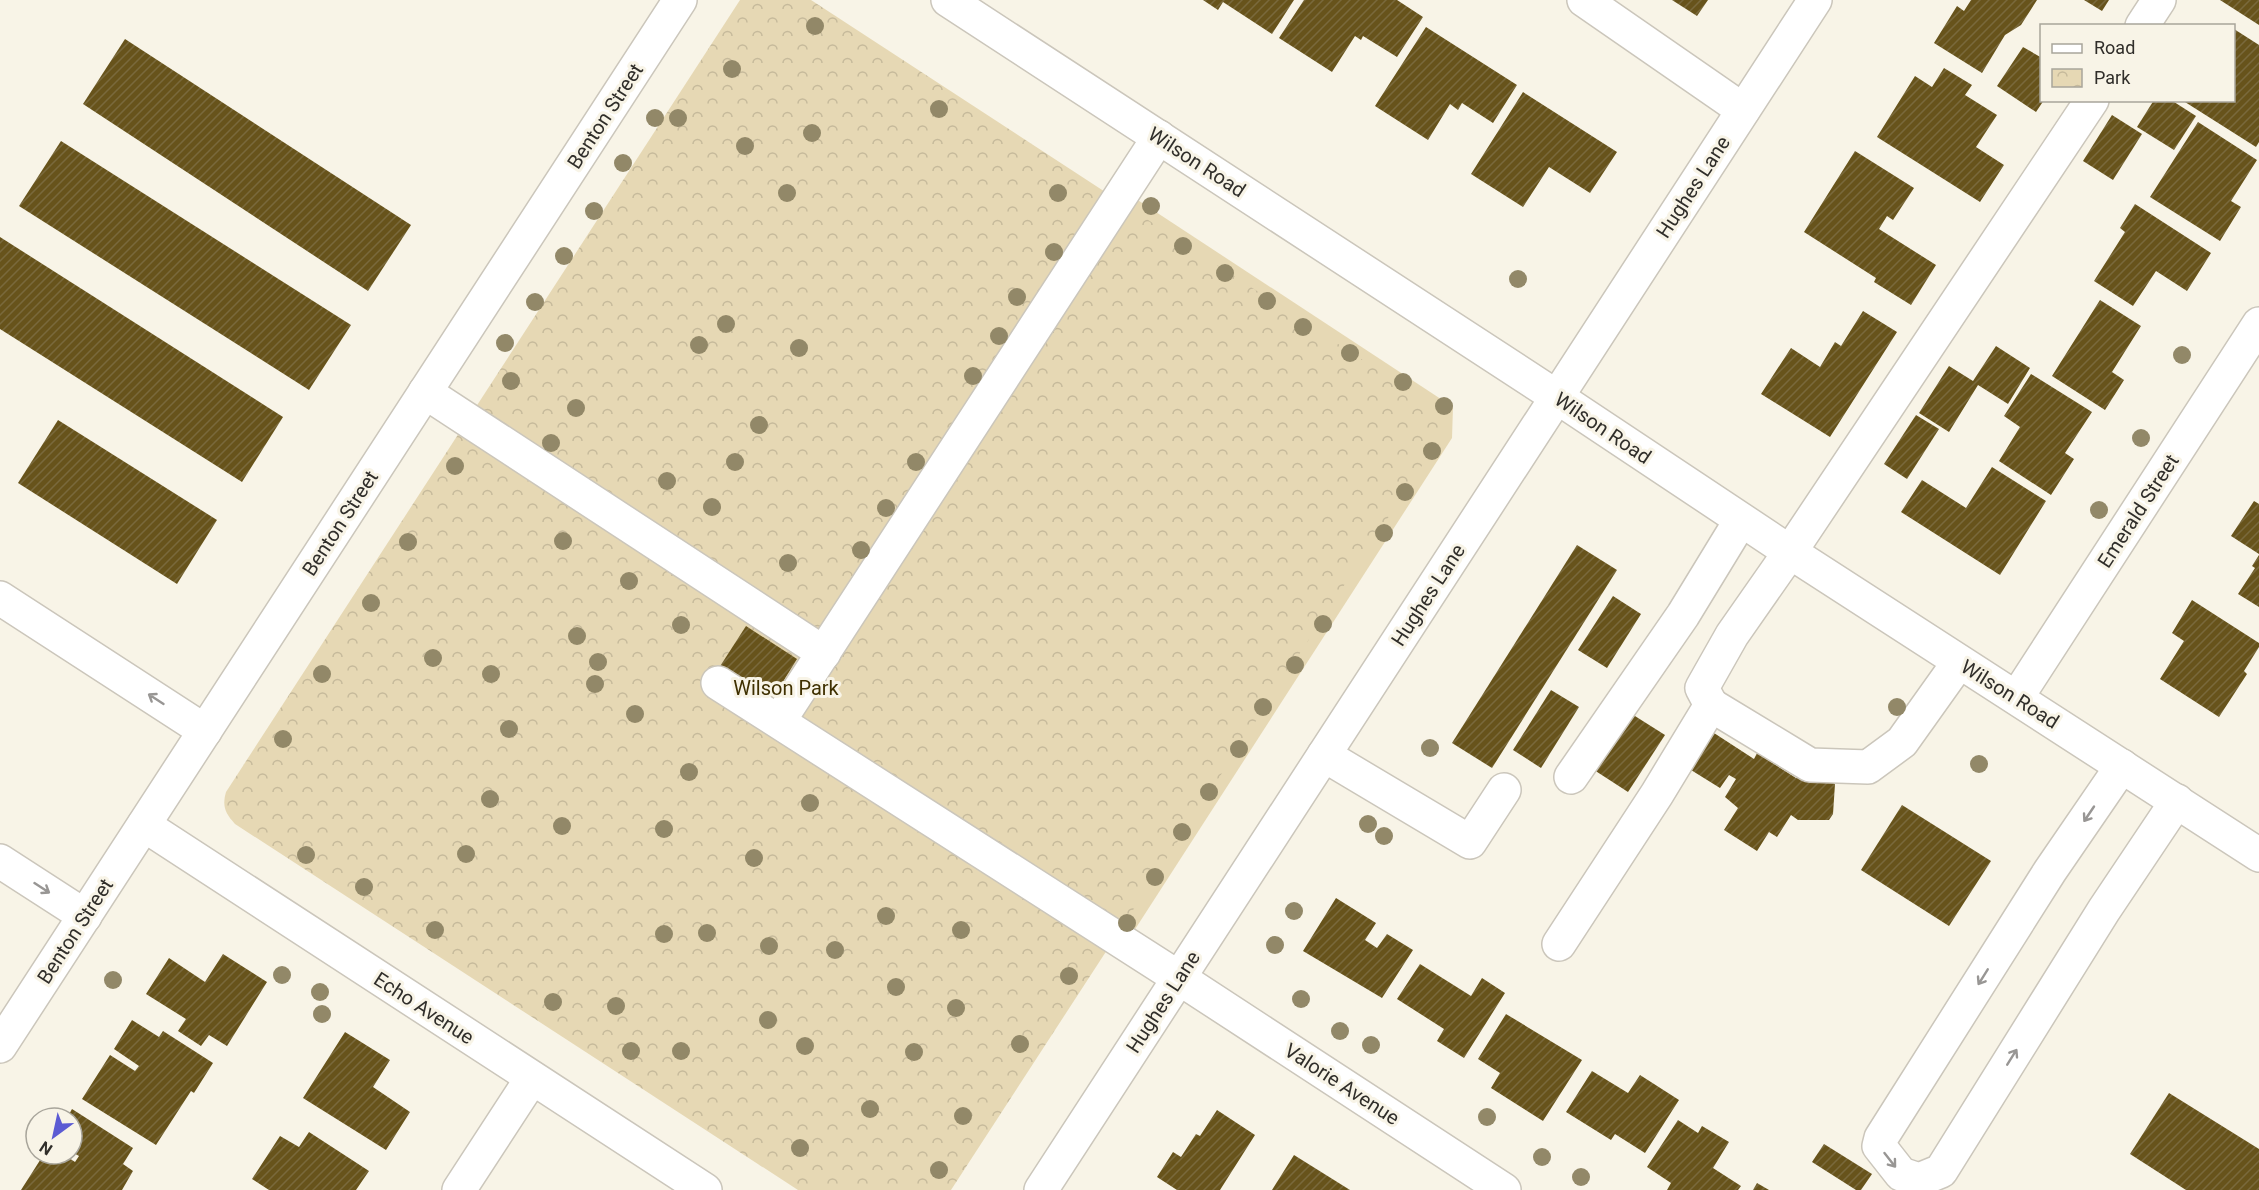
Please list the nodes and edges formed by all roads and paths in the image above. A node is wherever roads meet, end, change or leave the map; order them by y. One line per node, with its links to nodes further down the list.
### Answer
1 (680, 0): 11 (street, Benton Street)
2 (948, 0): 9 (street, Wilson Road)
3 (1584, 0): 8 (street)
4 (1815, 0): 8 (street, Hughes Lane)
5 (2159, 0): 6 (street)
6 (2143, 24)
7 (2091, 102): 14 (street)
8 (1743, 110): 12 (street, Hughes Lane)
9 (1159, 138): 12 (street, Wilson Road); 16 (street)
10 (2259, 324): 19 (street, Emerald Street)
11 (425, 392): 16 (street); 22 (street, Benton Street)
12 (1557, 397): 13 (street, Wilson Road); 23 (street, Hughes Lane)
13 (1741, 520): 14 (street, Wilson Road); 25 (street)
14 (1790, 552): 17 (street, Wilson Road); 20 (street)
15 (0, 598): 22 (street, one-way to 15)
16 (824, 653): 21 (street)
17 (1959, 662): 19 (street, Wilson Road); 20 (street)
18 (718, 682): 21 (street, Valorie Avenue)
19 (2017, 697): 24 (street, Wilson Road)
20 (1711, 705): 32 (street)
21 (779, 721): 33 (street, Valorie Avenue)
22 (205, 731): 28 (street, Benton Street)
23 (1324, 755): 26 (street); 33 (street, Hughes Lane)
24 (2122, 766): 27 (street, Wilson Road); 27 (street, one-way to 27)
25 (1571, 777)
26 (1504, 790)
27 (2177, 801): 29 (street, Wilson Road)
28 (144, 825): 31 (street, Benton Street); 35 (street, Echo Avenue)
29 (2259, 855)
30 (0, 861): 31 (street, one-way to 31)
31 (85, 916): 34 (street, Benton Street)
32 (1559, 944)
33 (1179, 978): 38 (street, Hughes Lane); 39 (street, Valorie Avenue)
34 (0, 1046)
35 (532, 1078): 36 (street); 37 (street, Echo Avenue)
36 (459, 1190)
37 (705, 1190)
38 (1041, 1190)
39 (1504, 1190)

